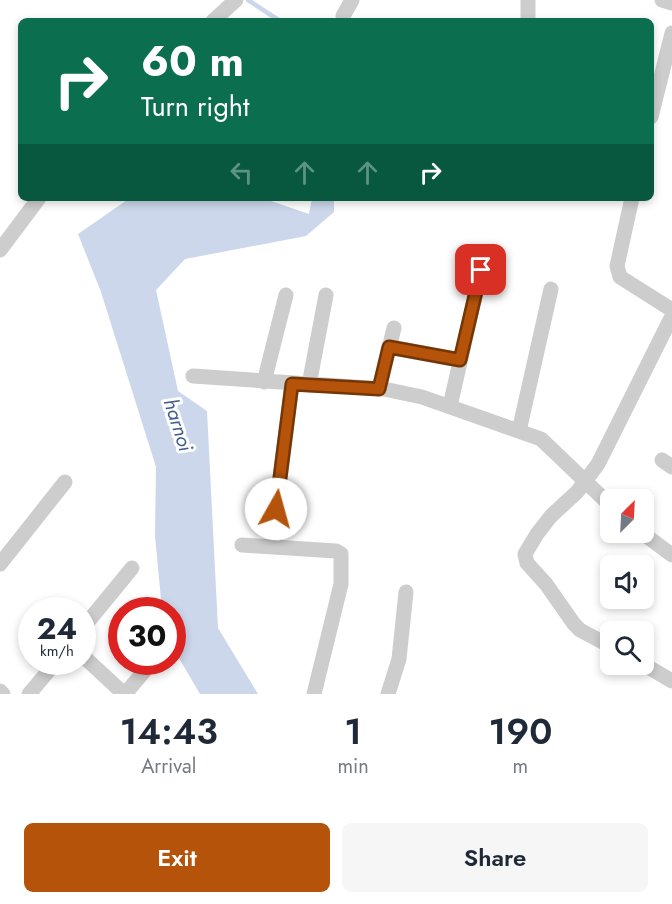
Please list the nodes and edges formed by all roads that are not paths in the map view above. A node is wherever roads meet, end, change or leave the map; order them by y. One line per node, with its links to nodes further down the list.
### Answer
1 (352, 0): 6 (street)
2 (528, 0): 8 (street)
3 (662, 0): 5 (street)
4 (235, 2): 7 (street)
5 (672, 3)
6 (344, 16)
7 (216, 18)
8 (528, 18)
9 (672, 33): 10 (street)
10 (654, 105)
11 (37, 201): 13 (street)
12 (631, 201): 18 (street)
13 (0, 250)
14 (481, 270): 22 (street)
15 (551, 289): 29 (street)
16 (286, 295): 24 (street)
17 (326, 295): 26 (street)
18 (672, 310)
19 (672, 316): 30 (street)
20 (394, 328): 21 (street)
21 (389, 347): 22 (street); 27 (street)
22 (460, 360): 28 (street)
23 (193, 376): 24 (street)
24 (264, 382): 25 (street)
25 (292, 384): 26 (street); 33 (street)
26 (309, 385): 27 (street)
27 (379, 389): 28 (street)
28 (450, 406): 29 (street)
29 (519, 431): 30 (street)
30 (585, 480): 32 (street); 41 (street)
31 (65, 482): 37 (street)
32 (600, 495)
33 (276, 509)
34 (654, 542): 36 (street)
35 (242, 545): 49 (street)
36 (672, 555)
37 (0, 564)
38 (132, 568): 40 (street)
39 (406, 592): 50 (street)
40 (96, 612)
41 (600, 641)
42 (96, 668): 48 (street)
43 (654, 670): 46 (street)
44 (45, 675): 47 (street)
45 (141, 675): 48 (street)
46 (672, 681)
47 (29, 694)
48 (124, 694)
49 (314, 694)
50 (388, 694)

